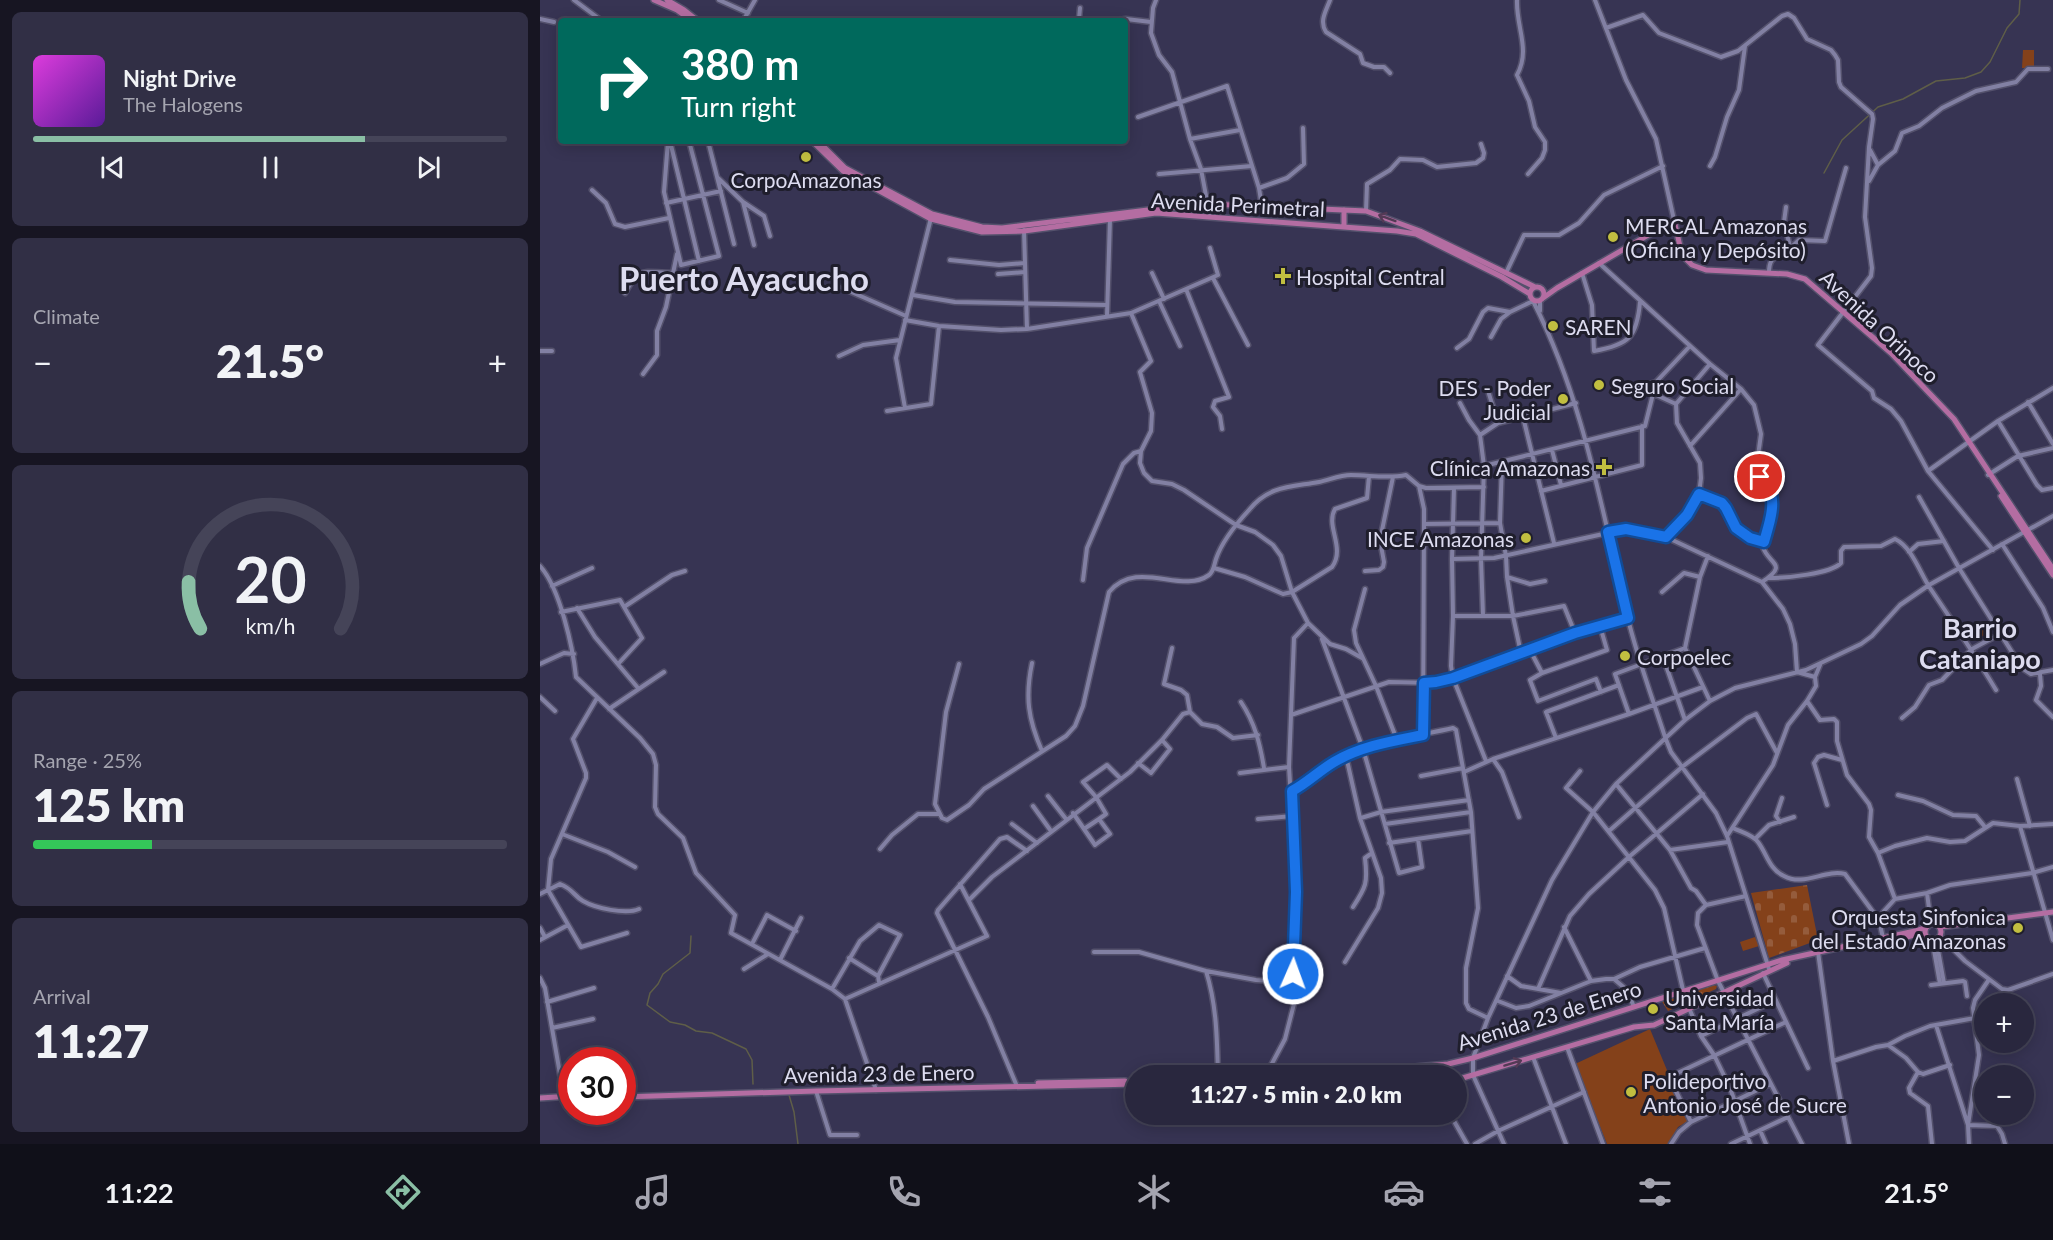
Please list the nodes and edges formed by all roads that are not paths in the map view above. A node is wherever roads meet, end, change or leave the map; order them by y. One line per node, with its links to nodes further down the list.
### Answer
1 (574, 0): 13 (street)
2 (654, 0): 14 (main road)
3 (667, 0): 10 (main road)
4 (719, 0): 12 (street)
5 (755, 0): 12 (street)
6 (1156, 0): 22 (street)
7 (1330, 0): 26 (street)
8 (1517, 0): 47 (street)
9 (1596, 1): 23 (street, Avenida Orinoco)
10 (676, 2): 15 (main road)
11 (1080, 8): 18 (street)
12 (748, 14): 16 (street); 17 (street)
13 (598, 18)
14 (688, 18)
15 (695, 18)
16 (745, 18)
17 (749, 18)
18 (1080, 18)
19 (540, 19): 21 (street)
20 (1128, 19): 22 (street)
21 (554, 22)
22 (1151, 22): 27 (street)
23 (1606, 28): 24 (street); 42 (street, Avenida Orinoco)
24 (1746, 46): 39 (street); 43 (street)
25 (2048, 69): 40 (street)
26 (1390, 73)
27 (1180, 102): 28 (street); 30 (street); 31 (street)
28 (1138, 117)
29 (1303, 128): 50 (street)
30 (1240, 130): 31 (street); 41 (street)
31 (1190, 139): 45 (street)
32 (669, 144): 56 (street)
33 (670, 144): 54 (street)
34 (690, 144): 53 (street)
35 (709, 144): 48 (street)
36 (815, 144): 62 (main road, Avenida Perimetral)
37 (821, 144): 62 (main road, Avenida Perimetral)
38 (1481, 144): 61 (street)
39 (1869, 147): 40 (street); 49 (street)
40 (1878, 165): 49 (street)
41 (1252, 166): 45 (street); 50 (street)
42 (1663, 166): 66 (street, Avenida Orinoco); 82 (street)
43 (1710, 166)
44 (1845, 168): 73 (street)
45 (1201, 170): 46 (street); 57 (street)
46 (1159, 174)
47 (1528, 174)
48 (717, 177): 52 (street); 55 (street)
49 (1868, 181): 101 (street)
50 (1259, 188): 58 (street)
51 (592, 190): 64 (street)
52 (721, 191): 53 (street); 70 (street)
53 (703, 195): 54 (street); 76 (street)
54 (684, 199): 56 (street); 76 (street)
55 (743, 202): 69 (street); 71 (street)
56 (666, 203): 64 (street)
57 (1209, 204): 58 (main road, Avenida Perimetral); 63 (street); 65 (main road, Avenida Perimetral)
58 (1263, 207): 60 (main road, Avenida Perimetral)
59 (1786, 207): 73 (street)
60 (1344, 210): 61 (main road, Avenida Perimetral); 67 (main road)
61 (1366, 211): 82 (main road, Avenida Perimetral, one-way to 61)
62 (932, 217): 68 (main road, Avenida Perimetral); 93 (street)
63 (1210, 217): 65 (main road, Avenida Perimetral); 67 (main road, Avenida Perimetral)
64 (669, 218): 74 (street)
65 (1110, 218): 68 (main road, Avenida Perimetral); 99 (street)
66 (1674, 220): 78 (main road); 84 (main road, Avenida Orinoco)
67 (1344, 227): 92 (main road, Avenida Perimetral)
68 (1024, 228): 77 (street)
69 (770, 236)
70 (734, 244)
71 (754, 245)
72 (1209, 248): 86 (street)
73 (1790, 248): 84 (street)
74 (677, 252): 76 (street); 80 (street)
75 (950, 260): 77 (street)
76 (699, 261)
77 (1025, 262): 79 (street)
78 (1599, 263): 83 (main road); 97 (street)
79 (1025, 272): 85 (street); 98 (street)
80 (673, 273): 91 (street); 118 (street)
81 (1152, 273): 95 (street)
82 (1506, 273): 88 (main road, Avenida Perimetral)
83 (1582, 273): 89 (main road); 97 (street)
84 (1768, 273): 101 (main road, Avenida Orinoco)
85 (998, 274)
86 (1213, 278): 90 (street); 110 (street)
87 (840, 287): 105 (street)
88 (1537, 287): 89 (main road); 92 (main road); 94 (main road)
89 (1557, 288): 94 (main road)
90 (1186, 289): 95 (street); 135 (street)
91 (625, 293)
92 (1530, 294): 96 (main road)
93 (913, 295): 98 (street); 105 (street)
94 (1542, 299): 96 (main road); 103 (street)
95 (1161, 300): 102 (street); 111 (street)
96 (1533, 301): 100 (street); 103 (street)
97 (1640, 301): 112 (street)
98 (1026, 303): 99 (street); 107 (street)
99 (1107, 305): 104 (street)
100 (1510, 312): 108 (street); 113 (street)
101 (1844, 312): 138 (main road, Avenida Orinoco); 147 (street)
102 (1131, 313): 104 (street); 142 (street)
103 (1540, 315): 127 (street)
104 (1107, 317): 107 (street)
105 (906, 318): 106 (street); 109 (street)
106 (939, 326): 107 (street); 129 (street)
107 (1028, 329)
108 (1491, 337)
109 (900, 340): 116 (street); 129 (street)
110 (1248, 345)
111 (1180, 346)
112 (1690, 346): 117 (street); 119 (street)
113 (1457, 348)
114 (540, 351): 115 (street)
115 (552, 351)
116 (839, 356)
117 (1710, 364): 121 (street); 128 (street)
118 (643, 374)
119 (1656, 382): 122 (street); 124 (street)
120 (2053, 388): 125 (street)
121 (1741, 389): 139 (street); 170 (street)
122 (1629, 390)
123 (1489, 394): 133 (street)
124 (1654, 394): 128 (street); 134 (street)
125 (2028, 402): 132 (street); 140 (street)
126 (1460, 403): 136 (street)
127 (1576, 404): 131 (street); 137 (street)
128 (1676, 404): 139 (street)
129 (905, 408): 130 (street)
130 (887, 411)
131 (1522, 417): 133 (street); 143 (street)
132 (1998, 422): 138 (street); 144 (street)
133 (1498, 423): 136 (street)
134 (1642, 426): 137 (street); 151 (street)
135 (1222, 429)
136 (1480, 435): 146 (street)
137 (1587, 441): 141 (street); 151 (street)
138 (1969, 443): 147 (street); 148 (main road, Avenida Orinoco)
139 (1690, 446): 158 (street)
140 (2053, 446): 144 (street)
141 (1552, 450): 143 (street); 152 (street)
142 (1141, 451): 165 (street); 190 (street)
143 (1533, 454): 145 (street); 157 (street)
144 (2018, 456): 148 (street); 156 (street)
145 (1502, 462): 146 (street); 163 (street)
146 (1484, 466): 154 (street)
147 (1928, 471): 173 (street)
148 (1989, 475): 167 (main road, Avenida Orinoco)
149 (1369, 476): 150 (street); 165 (street); 196 (street)
150 (1393, 477): 153 (street); 185 (street)
151 (1596, 477): 152 (street); 166 (street)
152 (1561, 485): 157 (street)
153 (1419, 486): 155 (street); 164 (street)
154 (1484, 486): 155 (street); 162 (street)
155 (1454, 488): 161 (street)
156 (2053, 488)
157 (1541, 491): 171 (street)
158 (1699, 494): 168 (street); 170 (street)
159 (1918, 497): 169 (street)
160 (2053, 516): 167 (street)
161 (1454, 523): 162 (street); 164 (street); 177 (street)
162 (1482, 523): 163 (street); 178 (street)
163 (1500, 523): 175 (street)
164 (1424, 524): 232 (street)
165 (1236, 525): 181 (street); 196 (street)
166 (1608, 532): 168 (street); 171 (street); 204 (street)
167 (2027, 532): 172 (street); 183 (main road, Avenida Orinoco); 186 (main road, Avenida Orinoco)
168 (1666, 537): 176 (street)
169 (1944, 541): 174 (street); 182 (street)
170 (1764, 542): 189 (street)
171 (1554, 543): 175 (street)
172 (2002, 544): 173 (street); 207 (street)
173 (1993, 550): 182 (street)
174 (1909, 552): 189 (street); 193 (street)
175 (1506, 556): 178 (street); 187 (street)
176 (1708, 556): 188 (street); 192 (street)
177 (1452, 559): 178 (street); 202 (street)
178 (1481, 559): 201 (street)
179 (540, 567): 194 (street)
180 (592, 568): 194 (street)
181 (1214, 568): 196 (street); 262 (street)
182 (1959, 568): 193 (street); 209 (street)
183 (2053, 568)
184 (685, 571): 198 (street)
185 (1365, 571)
186 (2053, 575)
187 (1507, 577): 191 (street); 203 (street)
188 (1700, 577): 197 (street); 212 (street)
189 (1768, 578): 192 (street)
190 (1083, 580)
191 (1545, 581)
192 (1762, 582): 227 (street)
193 (1929, 585): 213 (street); 224 (street)
194 (552, 586): 200 (street)
195 (1365, 589): 218 (street)
196 (1292, 592): 205 (street)
197 (1662, 592)
198 (624, 607): 199 (street); 221 (street)
199 (577, 608): 200 (street); 221 (street)
200 (561, 612): 216 (street)
201 (1483, 615): 202 (street); 203 (street)
202 (1453, 616): 231 (street)
203 (1513, 616): 208 (street); 215 (street)
204 (1628, 618): 206 (street); 223 (street)
205 (1308, 623): 210 (street); 251 (street)
206 (1599, 626): 208 (street); 228 (street)
207 (2053, 632)
208 (1575, 633): 214 (street)
209 (2000, 634): 213 (street); 229 (street)
210 (1321, 637): 218 (street); 241 (street)
211 (1172, 648): 249 (street)
212 (1685, 648): 217 (street); 235 (street)
213 (1972, 649): 237 (street); 253 (street)
214 (1530, 650): 215 (street); 228 (street)
215 (1521, 653): 231 (street)
216 (574, 654): 220 (street); 242 (street)
217 (1663, 657): 223 (street); 239 (street)
218 (1362, 658): 234 (street)
219 (1032, 663): 262 (street)
220 (540, 664)
221 (618, 664): 236 (street)
222 (959, 664): 291 (street)
223 (1641, 664): 233 (street); 246 (street)
224 (1820, 665): 227 (street); 230 (street)
225 (2053, 670): 229 (street)
226 (664, 672): 236 (street)
227 (1797, 672): 230 (street); 243 (street)
228 (1542, 673): 238 (street)
229 (2040, 674): 252 (street)
230 (1815, 677): 244 (street)
231 (1453, 678): 232 (street); 267 (street)
232 (1424, 683): 234 (street); 256 (street)
233 (1618, 685): 238 (street); 250 (street)
234 (1376, 686): 241 (street); 260 (street)
235 (1703, 687): 239 (street); 243 (street)
236 (639, 688): 247 (street)
237 (1996, 690)
238 (1601, 692): 258 (street)
239 (1677, 696): 246 (street); 254 (street)
240 (540, 697): 248 (street)
241 (1344, 697): 251 (street); 261 (street)
242 (597, 698): 247 (street); 313 (street)
243 (1710, 701): 254 (street)
244 (1807, 701): 263 (street); 266 (street)
245 (1241, 702): 255 (street)
246 (1654, 705): 250 (street); 257 (street)
247 (609, 709): 355 (street)
248 (555, 711)
249 (1190, 712): 255 (street); 259 (street)
250 (1629, 714): 258 (street)
251 (1290, 715): 269 (street)
252 (2053, 717)
253 (1902, 718)
254 (1685, 720): 257 (street)
255 (1258, 735): 271 (street)
256 (1423, 735): 260 (street); 272 (street)
257 (1665, 737): 270 (street); 278 (street)
258 (1556, 738): 265 (street)
259 (1162, 740): 268 (street); 268 (street)
260 (1397, 740): 261 (street)
261 (1363, 749): 264 (street); 289 (street)
262 (1042, 751): 291 (street)
263 (1777, 753): 270 (street); 308 (street)
264 (1346, 756): 279 (street); 300 (street)
265 (1493, 759): 267 (street); 295 (street)
266 (1842, 760): 286 (street); 325 (street)
267 (1486, 761): 272 (street)
268 (1138, 763): 276 (street)
269 (1289, 767): 271 (street); 279 (street)
270 (1682, 767): 280 (street); 288 (street)
271 (1264, 768): 274 (street)
272 (1463, 770): 275 (street); 285 (street)
273 (1580, 771): 293 (street)
274 (1240, 773)
275 (1421, 776)
276 (1121, 779): 283 (street); 283 (street)
277 (2017, 779): 306 (street)
278 (1616, 784): 288 (street); 293 (street)
279 (1292, 791): 294 (street)
280 (1703, 794): 314 (street); 315 (street)
281 (1898, 795): 307 (street)
282 (1048, 796): 297 (street)
283 (1096, 797): 292 (street); 298 (street)
284 (1782, 798): 301 (street)
285 (1469, 800): 289 (street); 290 (street)
286 (1827, 805)
287 (1033, 806): 310 (street)
288 (1634, 808): 312 (street); 314 (street)
289 (1382, 812): 300 (street); 303 (street)
290 (1471, 812): 303 (street); 311 (street)
291 (939, 813): 321 (street)
292 (1073, 813): 297 (street); 309 (street)
293 (1593, 813): 312 (street); 371 (street)
294 (1293, 816): 299 (street); 378 (street)
295 (1519, 818)
296 (1794, 818): 301 (street)
297 (1066, 819): 310 (street)
298 (1100, 819): 309 (street); 309 (street)
299 (1257, 819)
300 (1360, 819): 324 (street)
301 (1780, 822): 317 (street)
302 (1012, 824): 319 (street)
303 (1385, 824): 320 (street)
304 (2053, 824): 306 (street)
305 (2019, 826): 306 (street); 307 (street); 329 (street)
306 (2030, 826)
307 (1985, 827): 325 (street)
308 (1733, 828): 315 (street); 317 (street)
309 (1084, 829)
310 (1051, 831): 319 (street)
311 (1472, 831): 316 (street); 395 (street)
312 (1609, 831): 326 (street)
313 (562, 834): 327 (street); 331 (street)
314 (1656, 834): 322 (street); 326 (street)
315 (1727, 836): 318 (street)
316 (1418, 839): 320 (street); 320 (street)
317 (1755, 839): 343 (street)
318 (1728, 842): 322 (street); 334 (street)
319 (1036, 843): 323 (street)
320 (1389, 843)
321 (880, 849)
322 (1670, 850): 337 (street)
323 (1027, 851): 330 (street); 336 (street)
324 (1372, 853): 338 (street); 364 (street)
325 (1878, 853): 335 (street)
326 (1630, 856): 345 (street); 361 (street)
327 (635, 867)
328 (2053, 867): 329 (street)
329 (2032, 873): 332 (street); 341 (street)
330 (960, 884): 336 (street); 357 (street)
331 (548, 890): 333 (street); 339 (street); 344 (street)
332 (1927, 893): 335 (street); 346 (street)
333 (540, 894)
334 (1746, 896): 337 (street); 365 (street)
335 (1895, 899): 343 (street)
336 (969, 900): 357 (street)
337 (1706, 905): 356 (street)
338 (1353, 908)
339 (639, 909)
340 (2053, 913): 341 (main road, Avenida 23 de Enero)
341 (2045, 914): 350 (main road, Avenida 23 de Enero); 354 (street)
342 (801, 918): 348 (street)
343 (1879, 920): 352 (street)
344 (568, 925): 349 (street); 351 (street)
345 (1564, 926): 374 (street); 383 (street)
346 (1929, 926): 350 (main road); 350 (main road, Avenida 23 de Enero); 352 (main road, Avenida 23 de Enero)
347 (540, 928): 351 (street)
348 (796, 931): 355 (street); 363 (street)
349 (627, 933)
350 (1936, 936): 359 (main road, Avenida 23 de Enero); 376 (street); 379 (street)
351 (545, 937): 353 (street)
352 (1883, 938): 359 (main road, Avenida 23 de Enero)
353 (540, 940)
354 (2053, 940)
355 (752, 944): 360 (street)
356 (1706, 948): 361 (street); 375 (street)
357 (955, 950): 377 (street); 423 (street)
358 (1094, 952): 367 (street)
359 (1818, 953): 365 (main road, Avenida 23 de Enero); 410 (street)
360 (768, 954): 363 (street); 366 (street)
361 (1675, 956): 372 (street); 384 (street)
362 (849, 958): 370 (street); 370 (street); 382 (street)
363 (780, 960): 382 (street)
364 (1345, 962)
365 (1769, 967): 368 (main road, Avenida 23 de Enero); 375 (main road, Avenida 23 de Enero)
366 (744, 969)
367 (1206, 971): 378 (street); 413 (street)
368 (1763, 973): 385 (main road, Avenida 23 de Enero); 390 (street)
369 (2053, 974): 376 (street)
370 (878, 976): 377 (street)
371 (1507, 976): 383 (street); 391 (street)
372 (1614, 979): 374 (street); 393 (street)
373 (541, 981): 392 (street)
374 (1591, 981): 386 (street)
375 (1718, 981): 384 (main road, Avenida 23 de Enero); 385 (street)
376 (1988, 981): 387 (street)
377 (879, 982): 389 (street)
378 (1295, 983): 414 (street)
379 (1942, 984): 380 (street); 388 (street)
380 (1931, 985)
381 (594, 988): 392 (street)
382 (832, 989): 389 (street)
383 (1538, 989): 386 (street)
384 (1683, 990): 393 (main road, Avenida 23 de Enero)
385 (1725, 991): 394 (main road, Avenida 23 de Enero); 396 (street)
386 (1561, 993): 391 (street)
387 (1979, 993)
388 (1967, 996)
389 (845, 999): 425 (street)
390 (1776, 1000): 396 (street); 399 (street)
391 (1497, 1001): 395 (street)
392 (547, 1002): 401 (street)
393 (1634, 1006): 409 (main road, Avenida 23 de Enero)
394 (1689, 1008): 402 (street); 405 (main road, Avenida 23 de Enero)
395 (1488, 1018): 409 (street)
396 (1737, 1018): 402 (street); 403 (street)
397 (1974, 1018): 400 (street)
398 (593, 1019): 401 (street)
399 (1786, 1022): 403 (street); 417 (street)
400 (1936, 1025): 404 (street); 416 (street)
401 (552, 1028): 411 (street)
402 (1701, 1036): 407 (street)
403 (1749, 1040): 407 (street); 424 (street)
404 (1888, 1045): 410 (street); 418 (street)
405 (1567, 1046): 408 (main road, Avenida 23 de Enero); 427 (street)
406 (1979, 1053): 438 (street)
407 (1714, 1055): 433 (street); 436 (street)
408 (1533, 1057): 419 (main road, Avenida 23 de Enero, one-way to 408); 434 (street)
409 (1473, 1058): 412 (main road, Avenida 23 de Enero); 419 (street)
410 (1833, 1060): 453 (street)
411 (558, 1062)
412 (1448, 1064): 415 (main road, Avenida 23 de Enero)
413 (1218, 1065)
414 (1272, 1065)
415 (1437, 1065)
416 (1950, 1065): 418 (street); 438 (street)
417 (1808, 1068)
418 (1918, 1072): 454 (street)
419 (1473, 1075): 420 (main road, Avenida 23 de Enero); 440 (street)
420 (1467, 1077)
421 (1125, 1083): 423 (main road, Avenida 23 de Enero)
422 (1125, 1083): 425 (main road, Avenida 23 de Enero)
423 (1016, 1084): 425 (main road, Avenida 23 de Enero)
424 (1770, 1084): 433 (street); 435 (street)
425 (876, 1088): 426 (main road, Avenida 23 de Enero); 428 (main road, Avenida 23 de Enero)
426 (816, 1091): 429 (main road, Avenida 23 de Enero); 441 (street)
427 (1584, 1092): 434 (street); 448 (street)
428 (636, 1096)
429 (636, 1096)
430 (558, 1098): 432 (main road)
431 (558, 1099): 432 (main road)
432 (540, 1100)
433 (1734, 1101): 436 (street); 442 (street)
434 (1551, 1107): 440 (street); 447 (street)
435 (1788, 1117): 439 (street); 452 (street)
436 (1691, 1122): 443 (street)
437 (1456, 1125): 444 (street)
438 (1968, 1125): 455 (street); 456 (street)
439 (1760, 1130): 442 (street); 451 (street)
440 (1498, 1131): 445 (street); 446 (street)
441 (857, 1135)
442 (1748, 1136): 449 (street); 450 (street)
443 (1673, 1143)
444 (1467, 1144)
445 (1475, 1144)
446 (1504, 1144)
447 (1566, 1144)
448 (1603, 1144)
449 (1731, 1144)
450 (1750, 1144)
451 (1767, 1144)
452 (1802, 1144)
453 (1849, 1144)
454 (1932, 1144)
455 (1970, 1144)
456 (2005, 1144)

